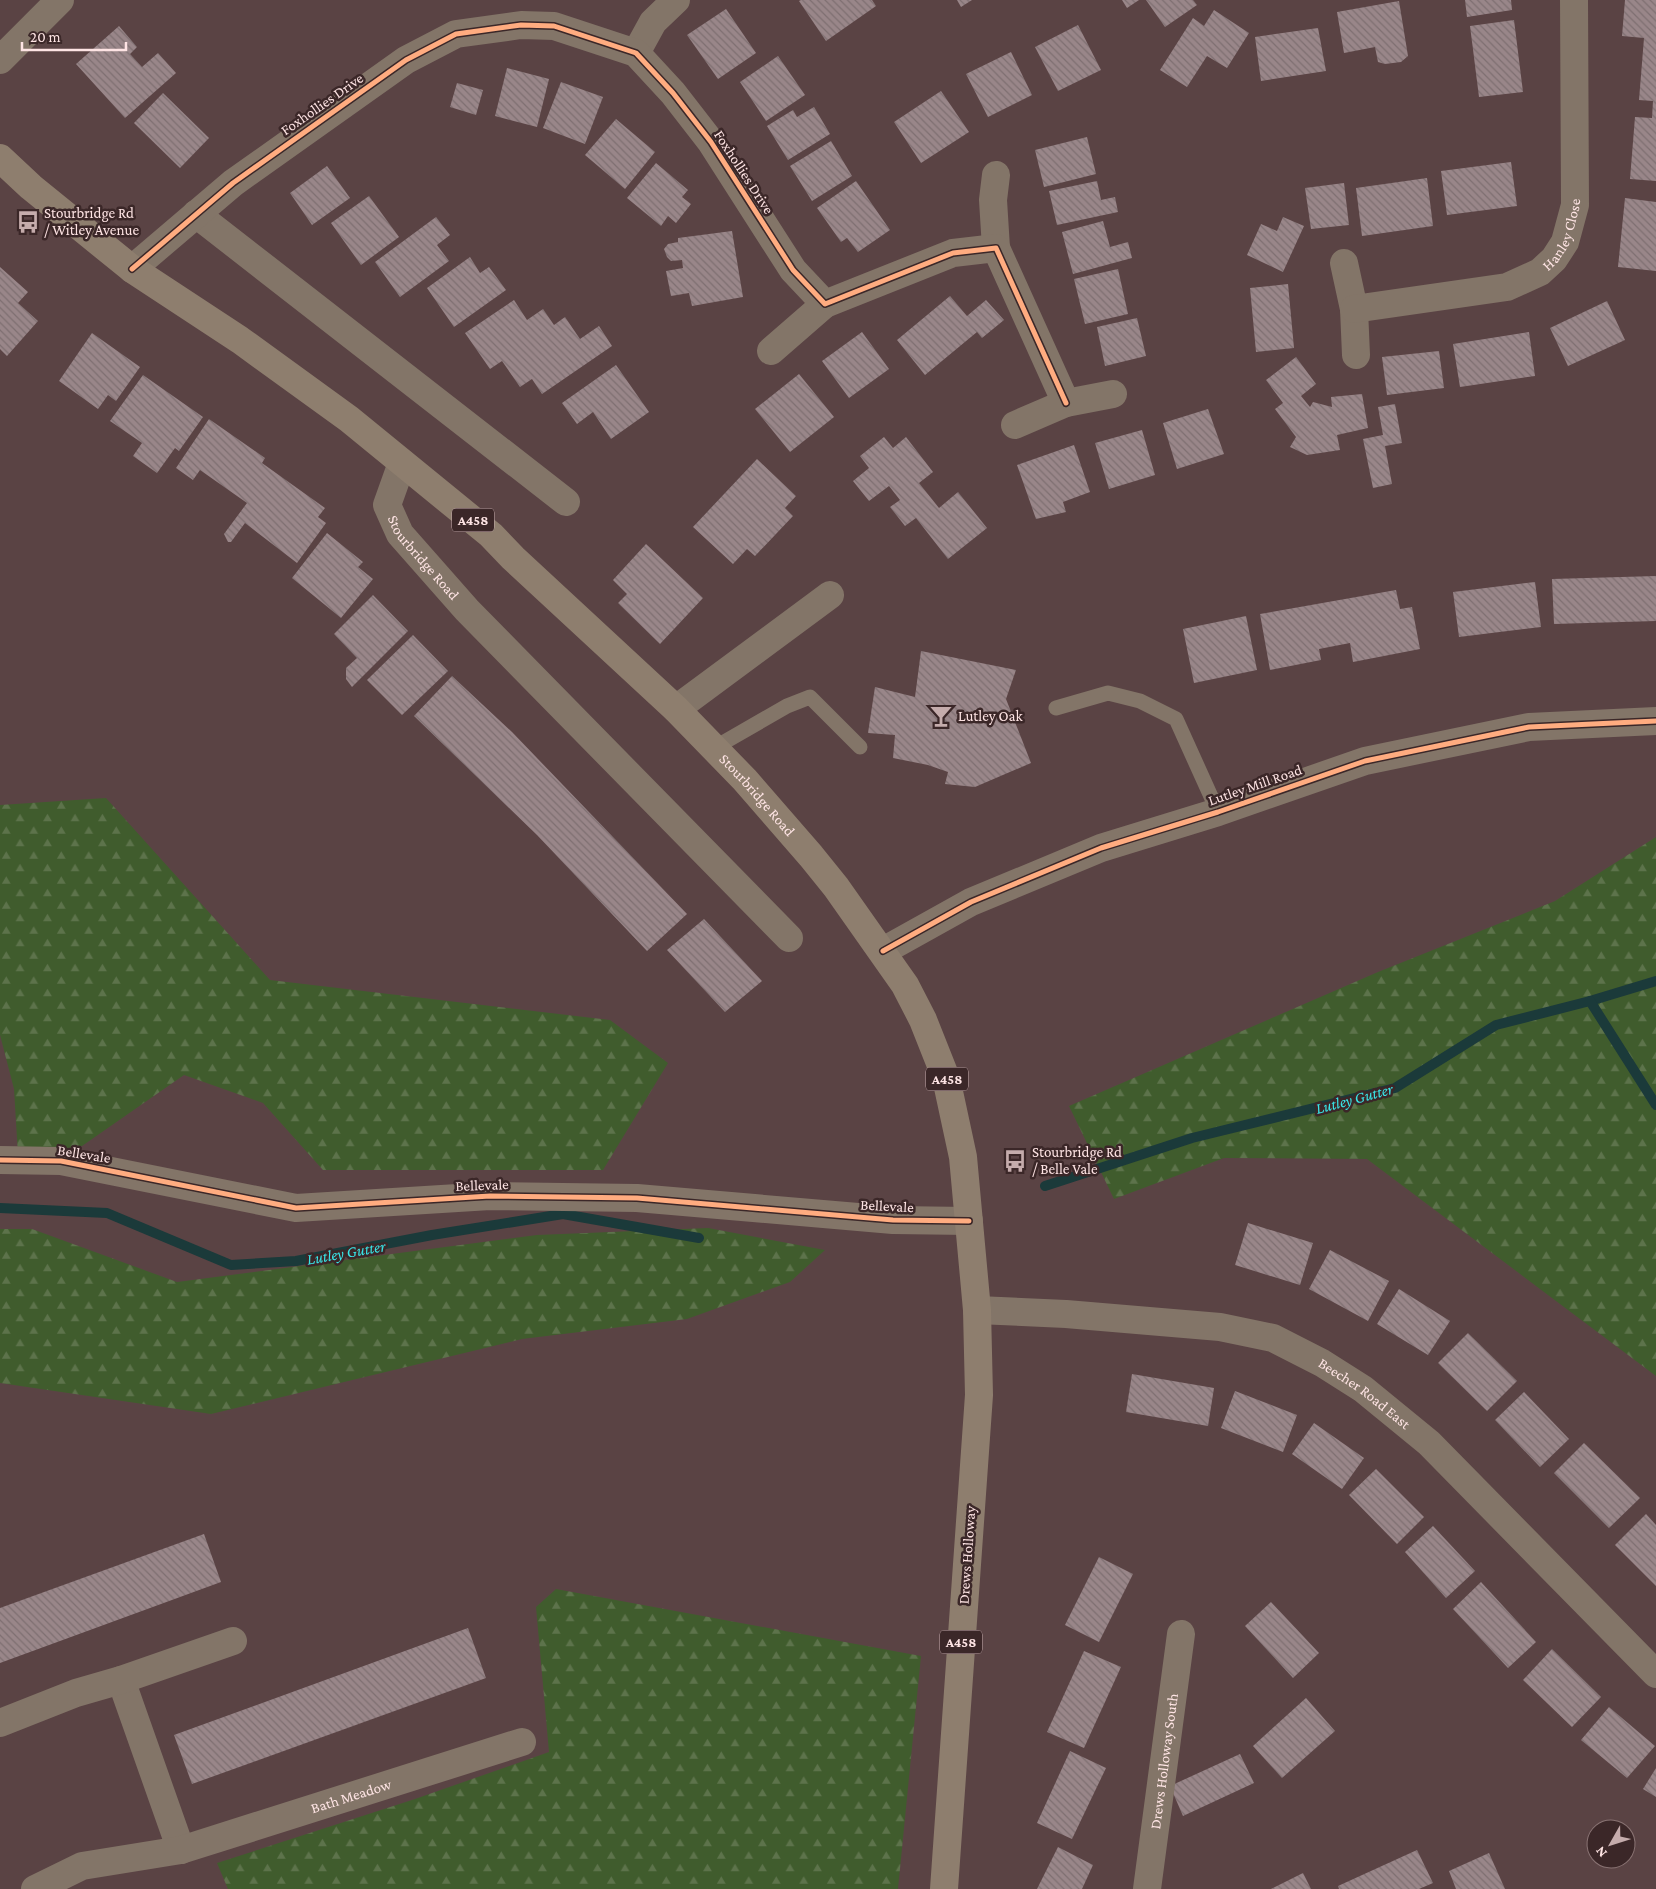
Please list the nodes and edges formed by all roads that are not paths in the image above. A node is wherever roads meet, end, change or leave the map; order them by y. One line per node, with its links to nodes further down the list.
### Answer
1 (60, 0): 5 (street)
2 (676, 0): 4 (street)
3 (1574, 0): 13 (street, Hanley Close)
4 (636, 53): 8 (street, Foxhollies Drive); 12 (street, Foxhollies Drive)
5 (0, 60)
6 (0, 158): 11 (highway, Stourbridge Road / A458)
7 (996, 175): 9 (street)
8 (196, 214): 11 (street, Foxhollies Drive); 20 (street)
9 (996, 248): 12 (street); 17 (street)
10 (1344, 263): 13 (street)
11 (132, 269): 19 (highway, Stourbridge Road / A458)
12 (825, 304): 14 (street)
13 (1354, 309): 15 (street)
14 (770, 351)
15 (1356, 354)
16 (1113, 394): 17 (street)
17 (1066, 403): 18 (street)
18 (1015, 425)
19 (402, 463): 23 (highway, Stourbridge Road / A458); 28 (street, Stourbridge Road)
20 (566, 502)
21 (830, 595): 23 (street)
22 (1056, 708): 27 (lane)
23 (676, 709): 26 (highway, Stourbridge Road / A458)
24 (1656, 721): 27 (street, Lutley Mill Road)
25 (860, 747): 26 (lane)
26 (714, 748): 29 (highway, Stourbridge Road / A458)
27 (1218, 812): 29 (street, Lutley Mill Road)
28 (789, 938)
29 (883, 951): 31 (highway, Stourbridge Road / A458)
30 (0, 1160): 31 (street, Bellevale)
31 (969, 1221): 32 (highway, Drews Holloway / A458)
32 (977, 1310): 35 (street, Beecher Road East); 41 (highway, Drews Holloway / A458)
33 (1181, 1634): 42 (street, Drews Holloway South)
34 (233, 1641): 36 (street)
35 (1656, 1674)
36 (121, 1680): 37 (street); 39 (street)
37 (0, 1723)
38 (522, 1742): 39 (street, Bath Meadow)
39 (181, 1850): 40 (street, Bath Meadow)
40 (35, 1889)
41 (944, 1889)
42 (1147, 1889)

